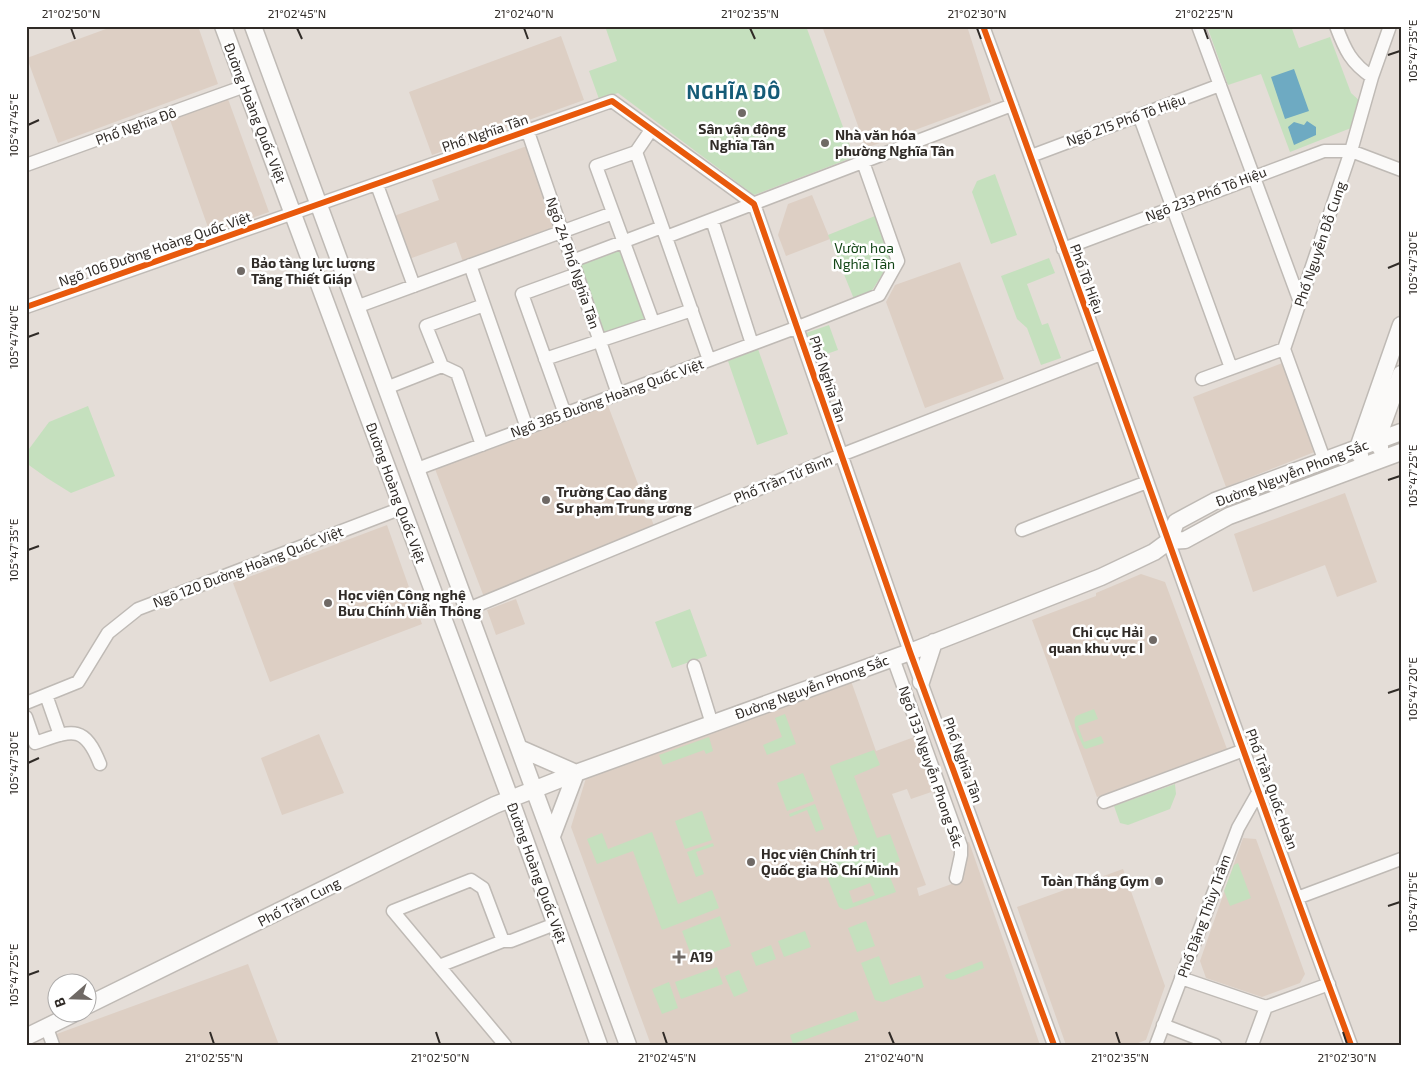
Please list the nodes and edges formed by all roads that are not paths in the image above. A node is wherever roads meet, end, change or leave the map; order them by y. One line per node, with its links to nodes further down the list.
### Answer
1 (223, 26): 9 (main road, Đường Hoàng Quốc Việt)
2 (253, 26): 23 (main road, Đường Hoàng Quốc Việt)
3 (983, 26): 10 (street, Phố Tô Hiệu)
4 (1198, 26): 8 (street)
5 (1336, 26): 7 (street)
6 (1390, 26): 7 (street, Phố Nguyễn Đỗ Cung)
7 (1372, 77): 14 (street, Phố Nguyễn Đỗ Cung)
8 (1220, 85): 11 (street, Ngõ 215 Phố Tô Hiệu); 20 (street)
9 (245, 86): 18 (street, Phố Nghĩa Đô); 26 (main road, Đường Hoàng Quốc Việt)
10 (1012, 105): 16 (street, Phố Tô Hiệu); 17 (street)
11 (1139, 115): 16 (street, Ngõ 215 Phố Tô Hiệu); 24 (street)
12 (651, 130): 13 (street, Phố Nghĩa Tân); 15 (street); 22 (street, Phố Nghĩa Tân)
13 (528, 132): 21 (street, Phố Nghĩa Tân); 28 (street, Ngõ 24 Phố Nghĩa Tân)
14 (1351, 151): 19 (street, Ngõ 233 Phố Tô Hiệu); 20 (street, Ngõ 233 Phố Tô Hiệu); 36 (street, Phố Nguyễn Đỗ Cung)
15 (636, 152): 25 (street); 29 (street)
16 (1031, 156): 31 (street, Phố Tô Hiệu)
17 (862, 162): 22 (street); 43 (street, Ngõ 385 Đường Hoàng Quốc Việt)
18 (26, 165)
19 (1401, 170)
20 (1254, 176): 24 (street, Ngõ 233 Phố Tô Hiệu); 36 (street)
21 (377, 185): 23 (street, Phố Nghĩa Tân); 35 (street)
22 (754, 204): 27 (street); 43 (street, Phố Nghĩa Tân)
23 (318, 205): 26 (street, Phố Nghĩa Tân); 39 (main road, Đường Hoàng Quốc Việt)
24 (1173, 207): 31 (street, Ngõ 233 Phố Tô Hiệu); 51 (street)
25 (613, 213): 28 (street); 30 (street)
26 (293, 214): 38 (street, Ngõ 106 Đường Hoàng Quốc Việt); 71 (main road, Đường Hoàng Quốc Việt)
27 (712, 220): 29 (street); 45 (street)
28 (562, 231): 32 (street, Ngõ 24 Phố Nghĩa Tân); 33 (street)
29 (664, 232): 30 (street); 40 (street)
30 (624, 242): 32 (street); 41 (street)
31 (1063, 249): 47 (street, Phố Tô Hiệu)
32 (572, 261): 34 (street, Ngõ 24 Phố Nghĩa Tân)
33 (470, 265): 35 (street); 37 (street)
34 (577, 274): 44 (street, Ngõ 24 Phố Nghĩa Tân); 48 (street)
35 (414, 286): 39 (street)
36 (1300, 302): 46 (street, Phố Nguyễn Đỗ Cung)
37 (484, 305): 50 (street); 58 (street)
38 (26, 307)
39 (356, 307): 54 (main road, Đường Hoàng Quốc Việt)
40 (692, 310): 41 (street); 49 (street)
41 (653, 322): 44 (street)
42 (1401, 325): 62 (main road)
43 (798, 327): 45 (street, Ngõ 385 Đường Hoàng Quốc Việt); 64 (street, Phố Nghĩa Tân)
44 (599, 340): 48 (street); 55 (street, Ngõ 24 Phố Nghĩa Tân)
45 (752, 344): 49 (street, Ngõ 385 Đường Hoàng Quốc Việt)
46 (1284, 349): 51 (street); 66 (street)
47 (1101, 354): 64 (street, Phố Trần Tử Bình); 69 (street, Phố Tô Hiệu)
48 (545, 359): 57 (street)
49 (709, 360): 55 (street, Ngõ 385 Đường Hoàng Quốc Việt)
50 (442, 366): 54 (street); 61 (street)
51 (1231, 368): 53 (street)
52 (1401, 374): 56 (main road)
53 (1202, 379)
54 (386, 388): 68 (main road, Đường Hoàng Quốc Việt)
55 (618, 394): 57 (street, Ngõ 385 Đường Hoàng Quốc Việt)
56 (1397, 398): 60 (main road)
57 (565, 414): 58 (street, Ngõ 385 Đường Hoàng Quốc Việt)
58 (527, 428): 61 (street, Ngõ 385 Đường Hoàng Quốc Việt)
59 (1401, 432): 60 (main road, Đường Nguyễn Phong Sắc)
60 (1378, 440): 62 (main road, Đường Nguyễn Phong Sắc); 65 (main road)
61 (482, 445): 68 (street, Ngõ 385 Đường Hoàng Quốc Việt)
62 (1358, 448): 66 (main road, Đường Nguyễn Phong Sắc); 67 (main road)
63 (1401, 452): 65 (main road, Đường Nguyễn Phong Sắc)
64 (841, 455): 75 (street, Phố Trần Tử Bình); 77 (street, Phố Nghĩa Tân)
65 (1384, 458): 67 (main road, Đường Nguyễn Phong Sắc)
66 (1324, 459): 70 (main road, Đường Nguyễn Phong Sắc)
67 (1364, 466): 72 (main road, Đường Nguyễn Phong Sắc)
68 (417, 469): 75 (main road, Đường Hoàng Quốc Việt)
69 (1147, 482): 73 (street); 74 (street, Phố Tô Hiệu)
70 (1215, 501): 72 (main road); 74 (main road, Đường Nguyễn Phong Sắc)
71 (402, 508): 81 (street, Ngõ 120 Đường Hoàng Quốc Việt); 92 (main road, Đường Hoàng Quốc Việt)
72 (1222, 519): 74 (main road, Đường Nguyễn Phong Sắc)
73 (1022, 530)
74 (1169, 541): 76 (main road, Đường Nguyễn Phong Sắc); 87 (street, Phố Trần Quốc Hoàn)
75 (468, 609): 86 (main road, Đường Hoàng Quốc Việt)
76 (934, 642): 77 (main road, Đường Nguyễn Phong Sắc); 80 (main road)
77 (910, 652): 78 (main road, Đường Nguyễn Phong Sắc); 80 (street, Phố Nghĩa Tân)
78 (893, 658): 84 (main road, Đường Nguyễn Phong Sắc); 96 (street, Ngõ 133 Nguyễn Phong Sắc)
79 (694, 666): 84 (street)
80 (921, 682): 113 (street, Phố Nghĩa Tân)
81 (46, 695): 82 (street, Ngõ 120 Đường Hoàng Quốc Việt); 85 (street)
82 (26, 703)
83 (26, 717): 85 (street)
84 (712, 724): 89 (main road, Đường Nguyễn Phong Sắc)
85 (60, 735): 88 (street)
86 (519, 748): 89 (main road); 90 (main road, Đường Hoàng Quốc Việt)
87 (1244, 750): 91 (street, Phố Trần Quốc Hoàn); 93 (street)
88 (100, 764)
89 (576, 773): 90 (main road, Đường Nguyễn Phong Sắc); 94 (main road)
90 (534, 789): 92 (main road, Phố Trần Cung); 94 (main road, Đường Hoàng Quốc Việt)
91 (1259, 791): 97 (street, Phố Trần Quốc Hoàn); 101 (street, Phố Đặng Thùy Trâm)
92 (510, 798): 98 (main road, Đường Hoàng Quốc Việt); 103 (main road, Phố Trần Cung)
93 (1104, 802)
94 (552, 836): 112 (main road, Đường Hoàng Quốc Việt)
95 (1401, 859): 97 (street)
96 (956, 878)
97 (1297, 898): 102 (street, Phố Trần Quốc Hoàn)
98 (555, 924): 99 (street); 111 (main road, Đường Hoàng Quốc Việt)
99 (503, 941): 100 (street); 100 (street)
100 (439, 966): 110 (street)
101 (1182, 978): 104 (street); 106 (street, Phố Đặng Thùy Trâm)
102 (1329, 984): 104 (street); 117 (street, Phố Trần Quốc Hoàn)
103 (98, 1001)
104 (1266, 1007): 116 (street)
105 (54, 1024): 107 (main road)
106 (1163, 1025): 114 (street, Phố Đặng Thùy Trâm); 115 (street)
107 (47, 1028): 108 (main road); 109 (street)
108 (26, 1037)
109 (53, 1045)
110 (505, 1045)
111 (599, 1045)
112 (628, 1045)
113 (1054, 1045)
114 (1156, 1045)
115 (1215, 1045)
116 (1252, 1045)
117 (1351, 1045)

